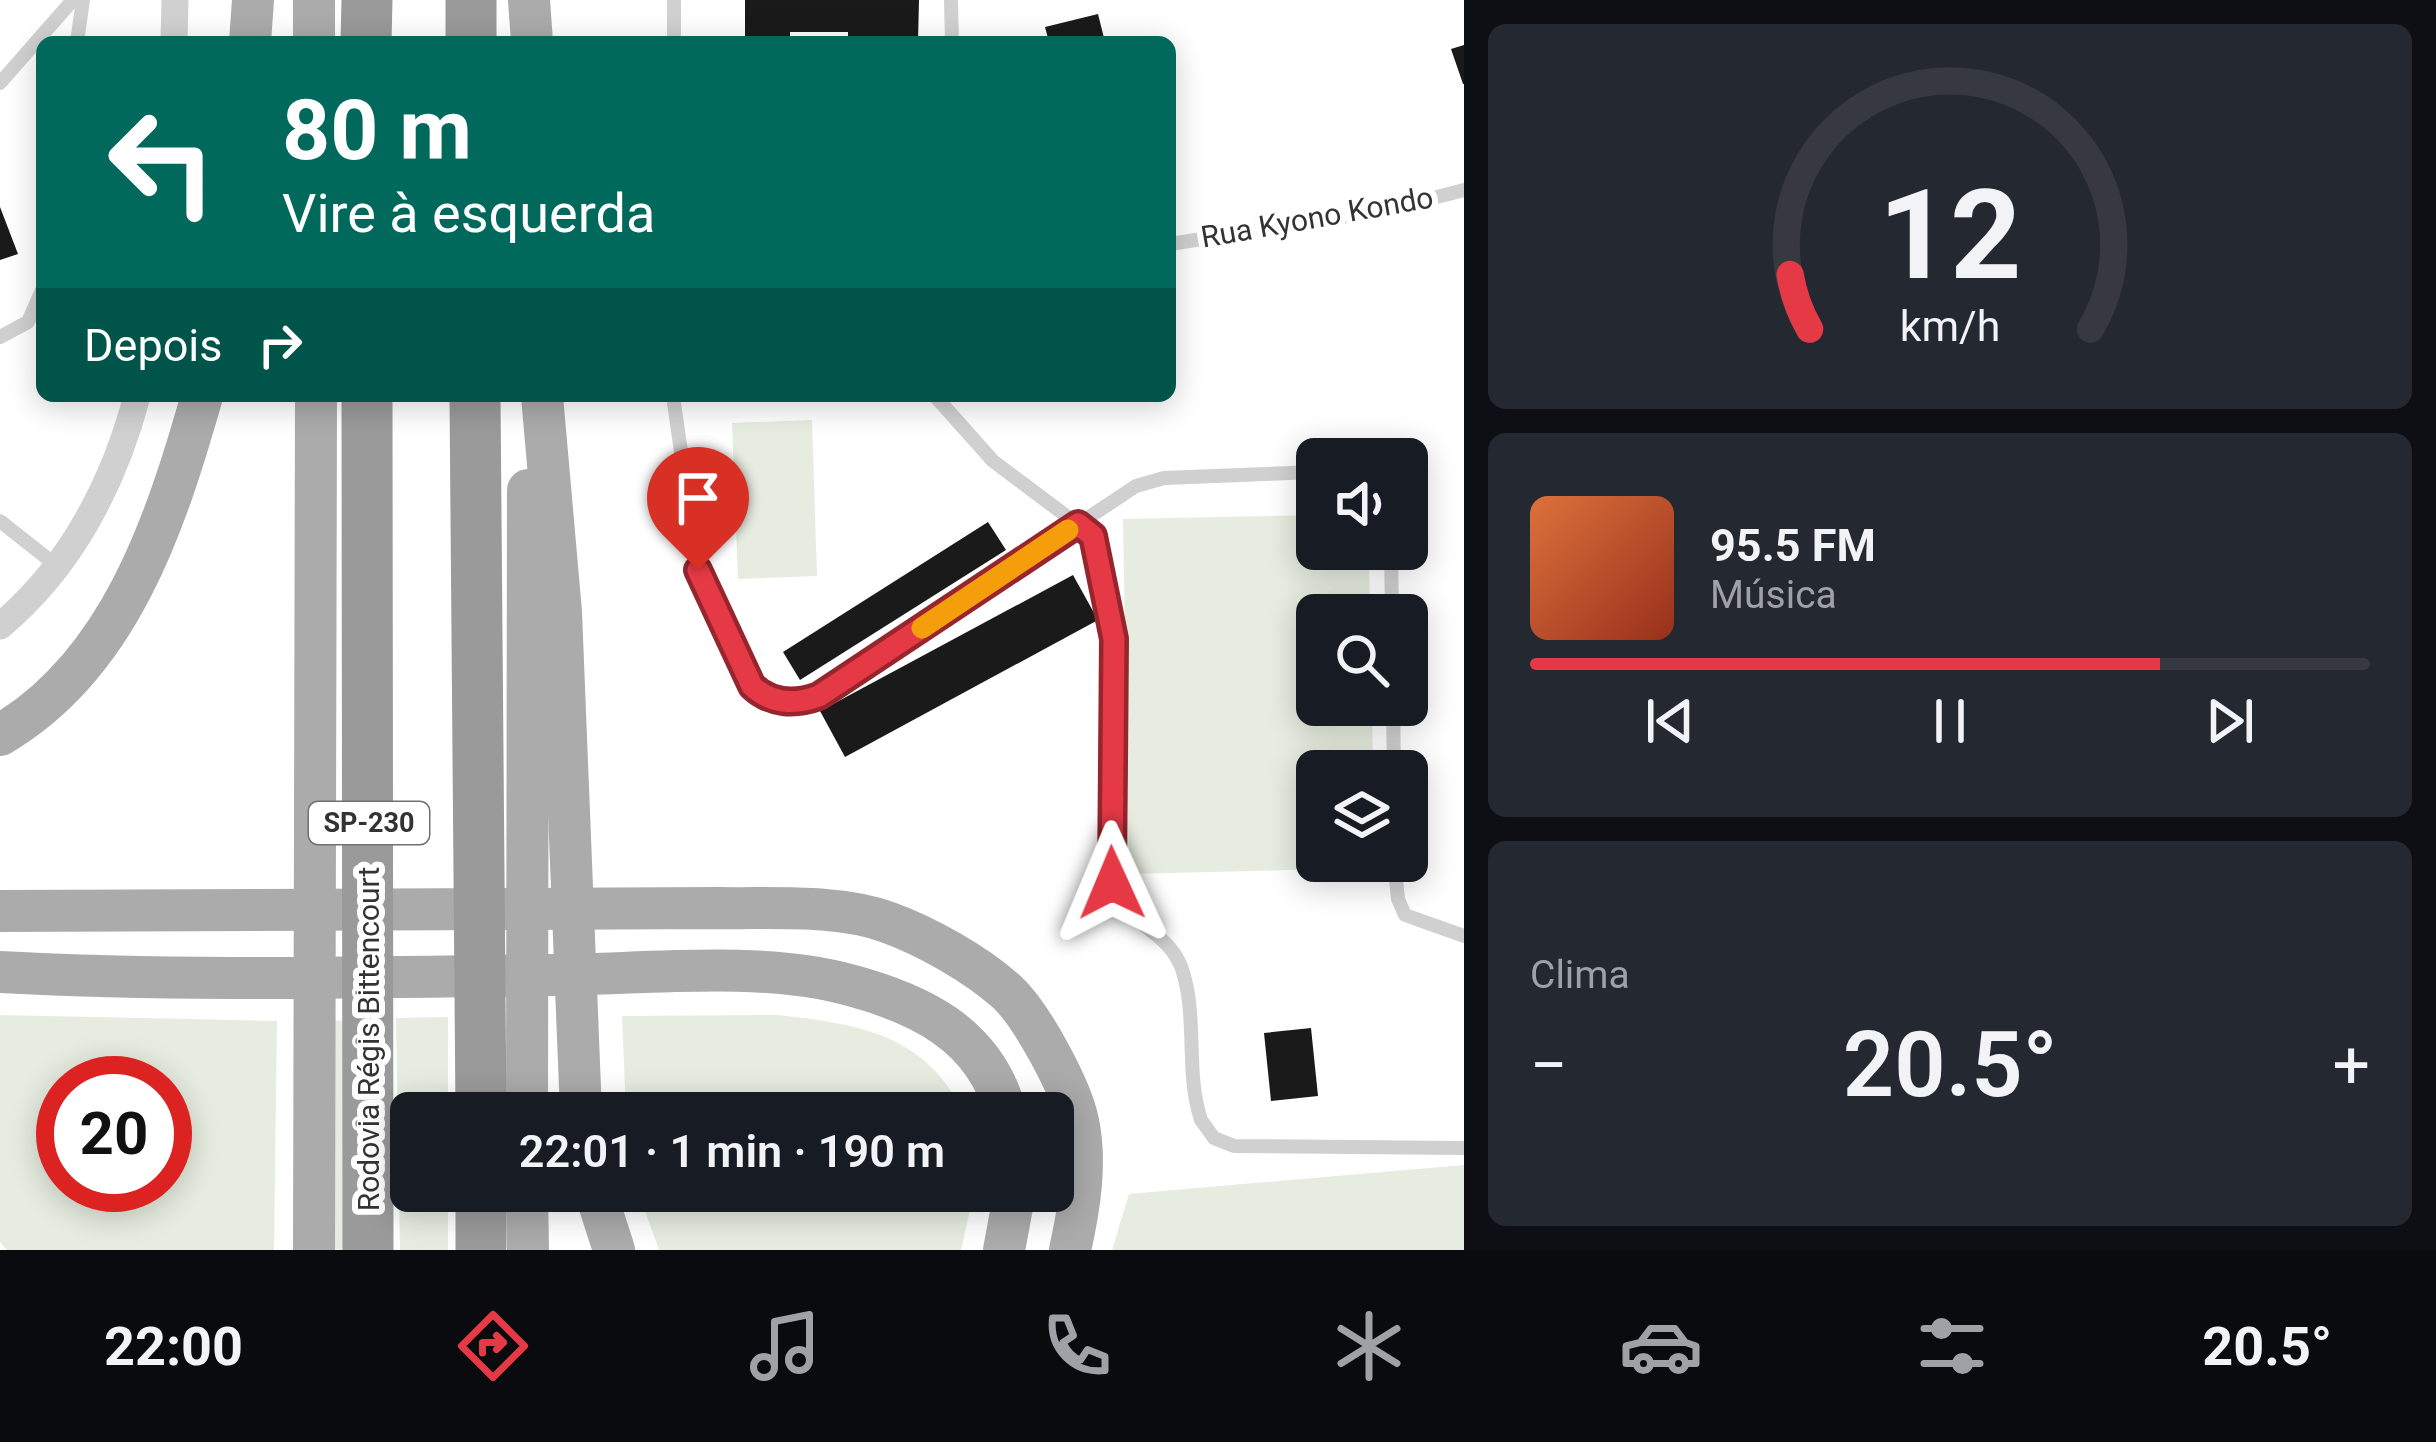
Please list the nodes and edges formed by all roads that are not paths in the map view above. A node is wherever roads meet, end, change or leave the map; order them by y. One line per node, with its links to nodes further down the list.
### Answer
1 (73, 0): 11 (lane)
2 (83, 0): 12 (lane)
3 (175, 0): 13 (street)
4 (253, 0): 14 (main road)
5 (314, 0): 15 (main road)
6 (367, 0): 16 (highway)
7 (471, 0): 17 (highway)
8 (529, 0): 18 (main road)
9 (674, 0): 19 (lane)
10 (950, 0): 20 (lane)
11 (41, 36)
12 (78, 36)
13 (173, 36)
14 (250, 36)
15 (314, 36)
16 (366, 36)
17 (471, 36)
18 (532, 36)
19 (674, 36)
20 (952, 36)
21 (36, 42): 22 (lane)
22 (0, 82)
23 (1464, 190): 24 (lane, Rua Kyono Kondo)
24 (1176, 243)
25 (36, 304): 26 (lane)
26 (0, 337)
27 (135, 402): 39 (street)
28 (200, 402): 41 (main road)
29 (316, 402): 55 (main road)
30 (367, 402): 56 (highway, Rodovia Régis Bittencourt / SP-230)
31 (475, 402): 46 (highway)
32 (538, 402): 47 (main road)
33 (540, 402): 48 (main road)
34 (677, 402): 38 (lane)
35 (939, 402): 38 (lane)
36 (1296, 473): 38 (lane)
37 (0, 521): 39 (lane)
38 (1078, 524): 50 (lane)
39 (57, 566): 40 (street)
40 (0, 626)
41 (0, 735)
42 (1396, 882): 44 (lane)
43 (0, 911): 61 (main road)
44 (1464, 936)
45 (0, 972): 49 (main road)
46 (481, 1092)
47 (526, 1092)
48 (580, 1092)
49 (996, 1092)
50 (1464, 1148)
51 (481, 1212): 57 (highway)
52 (527, 1212): 58 (main road)
53 (602, 1212): 59 (main road)
54 (1011, 1212): 60 (main road)
55 (314, 1250)
56 (368, 1250)
57 (482, 1250)
58 (528, 1250)
59 (614, 1250)
60 (1004, 1250)
61 (1070, 1250)

